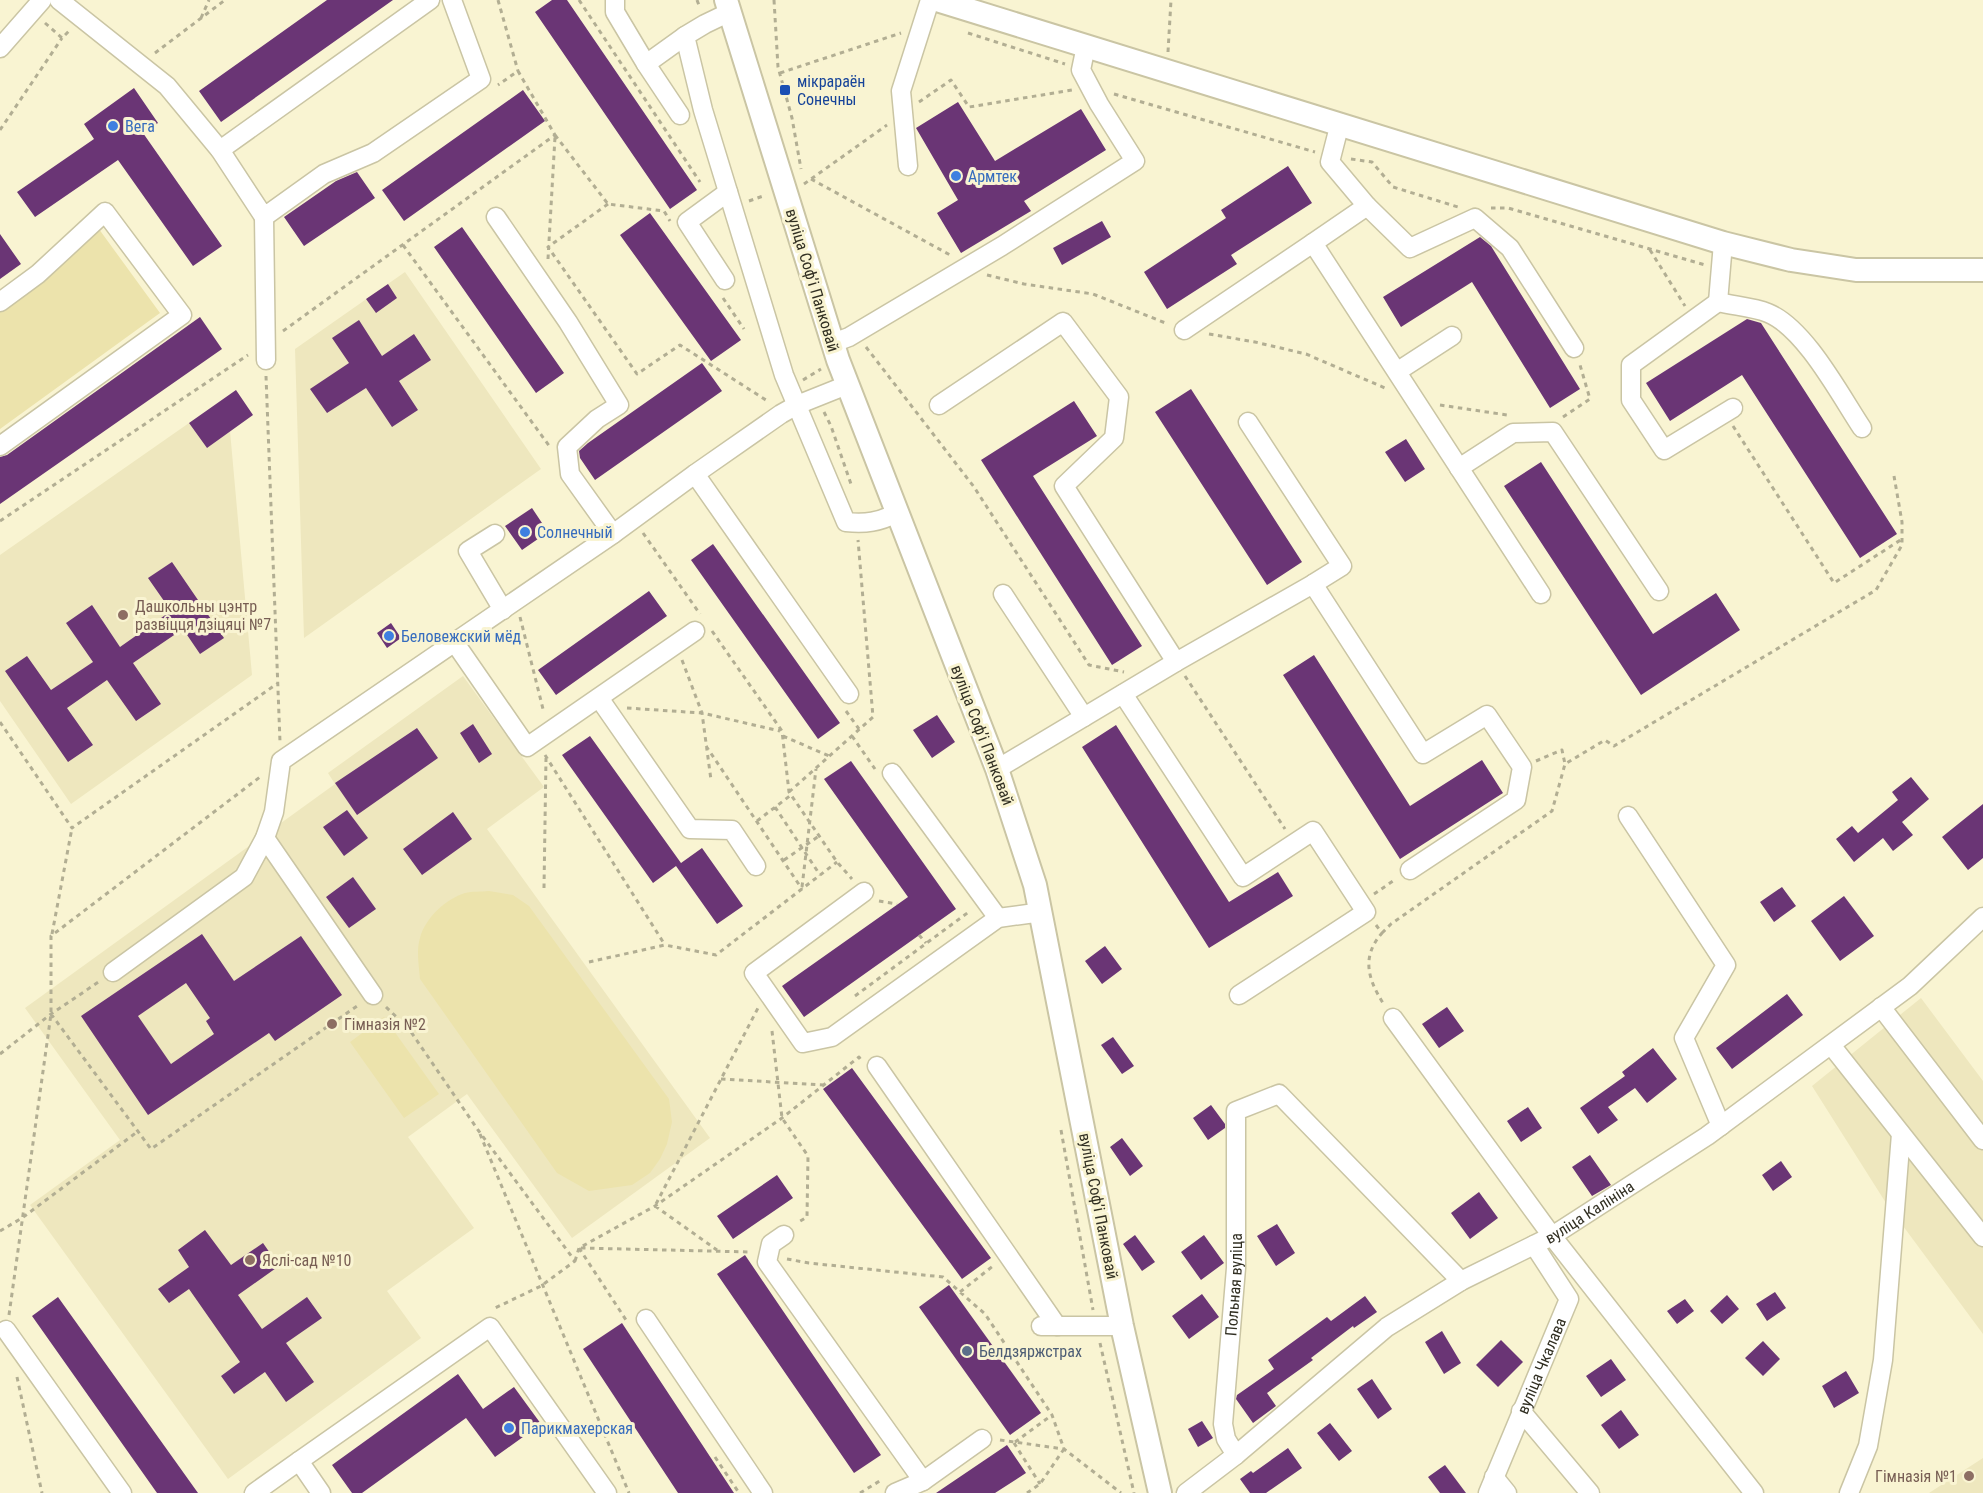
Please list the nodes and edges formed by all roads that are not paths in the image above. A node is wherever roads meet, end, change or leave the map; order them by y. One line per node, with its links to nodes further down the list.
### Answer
1 (42, 0): 11 (street)
2 (59, 0): 15 (street)
3 (430, 0): 15 (street)
4 (452, 0): 19 (street)
5 (615, 0): 12 (street)
6 (930, 0): 16 (street)
7 (937, 0): 10 (main road)
8 (728, 6): 9 (street); 29 (main road, вуліца Софʼі Панковай)
9 (684, 36): 12 (street); 17 (street)
10 (1086, 46): 14 (main road); 29 (street)
11 (0, 48)
12 (646, 64): 13 (street)
13 (680, 115)
14 (1340, 123): 18 (street); 22 (main road)
15 (220, 150): 19 (street)
16 (908, 166)
17 (728, 192): 24 (street); 35 (street)
18 (1367, 206): 21 (street); 30 (street)
19 (264, 217): 31 (street)
20 (496, 217): 44 (street)
21 (1313, 243): 27 (street); 32 (street)
22 (1723, 243): 23 (main road); 26 (street)
23 (1983, 270)
24 (725, 280)
25 (0, 302): 39 (street)
26 (1718, 302): 36 (street); 38 (street)
27 (1184, 330)
28 (1452, 336): 32 (street)
29 (833, 343): 33 (main road, вуліца Софʼі Панковай)
30 (1574, 348)
31 (266, 351)
32 (1398, 371): 40 (street)
33 (847, 385): 35 (street); 42 (main road, вуліца Софʼі Панковай)
34 (939, 405): 52 (street)
35 (789, 410): 41 (street); 42 (street)
36 (1728, 410)
37 (1248, 422): 45 (street)
38 (1862, 428)
39 (0, 446)
40 (1459, 468): 46 (street); 48 (street)
41 (695, 474): 44 (street); 53 (street)
42 (897, 513): 57 (main road, вуліца Софʼі Панковай)
43 (495, 534): 49 (street)
44 (614, 534): 49 (street)
45 (1313, 584): 52 (street); 62 (street)
46 (1659, 591)
47 (1003, 594): 56 (street)
48 (1541, 594)
49 (509, 605): 51 (street)
50 (694, 632): 55 (street)
51 (455, 643): 55 (street); 60 (street)
52 (1176, 662): 54 (street)
53 (849, 694)
54 (1123, 694): 56 (street); 69 (street)
55 (602, 702): 61 (street)
56 (1084, 717): 57 (street)
57 (997, 769): 64 (main road, вуліца Софʼі Панковай)
58 (892, 773): 66 (street)
59 (1628, 816): 74 (street)
60 (265, 838): 67 (street); 68 (street)
61 (756, 866)
62 (1410, 870)
63 (868, 896): 66 (street)
64 (1042, 912): 66 (street); 83 (main road, вуліца Софʼі Панковай)
65 (1983, 917): 70 (street, вуліца Калініна)
66 (998, 918)
67 (113, 972)
68 (373, 995)
69 (1239, 995)
70 (1881, 1007): 72 (street, вуліца Калініна); 76 (street)
71 (1393, 1018): 78 (street)
72 (1831, 1045): 74 (street, вуліца Калініна); 75 (street)
73 (877, 1065): 83 (street)
74 (1721, 1126): 78 (street, вуліца Калініна)
75 (1901, 1134): 79 (street); 102 (street)
76 (1983, 1140)
77 (784, 1234): 89 (street)
78 (1552, 1236): 80 (street, вуліца Калініна); 101 (street)
79 (1983, 1237)
80 (1534, 1245): 81 (street, вуліца Калініна); 85 (street, вуліца Чкалава)
81 (1461, 1281): 87 (street, вуліца Калініна); 87 (street, Польная вуліца)
82 (646, 1319): 95 (street)
83 (1122, 1326): 97 (main road, вуліца Софʼі Панковай)
84 (6, 1330): 91 (street)
85 (1521, 1411): 90 (street, вуліца Чкалава); 100 (street)
86 (990, 1439): 89 (street)
87 (1236, 1455): 98 (street, вуліца Калініна)
88 (299, 1461): 92 (street); 93 (street); 94 (street)
89 (923, 1481): 96 (street)
90 (1491, 1485): 99 (street)
91 (122, 1493)
92 (254, 1493)
93 (321, 1493)
94 (607, 1493)
95 (763, 1493)
96 (895, 1493)
97 (1160, 1493)
98 (1186, 1493)
99 (1508, 1493)
100 (1590, 1493)
101 (1754, 1493)
102 (1849, 1493)

